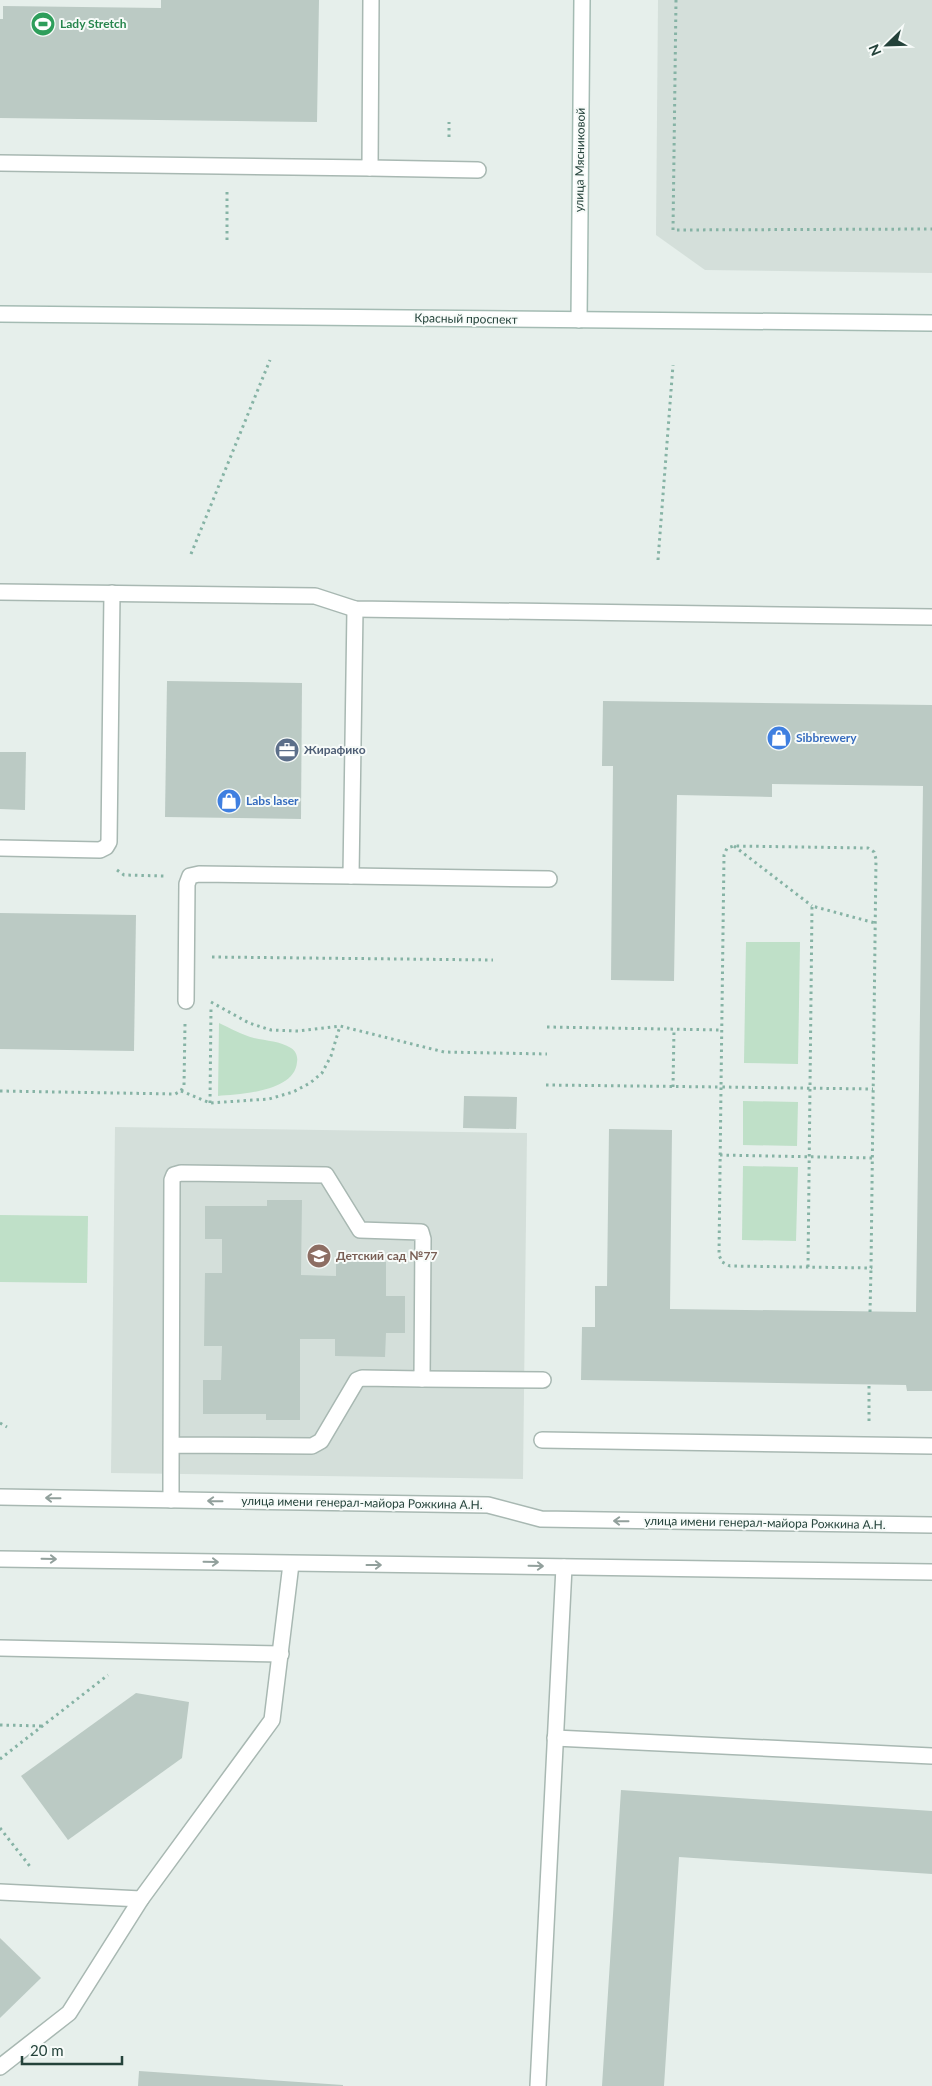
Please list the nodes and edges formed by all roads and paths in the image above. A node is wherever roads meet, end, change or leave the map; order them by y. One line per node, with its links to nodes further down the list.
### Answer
1 (371, 0): 7 (street)
2 (582, 0): 11 (street, улица Мясниковой)
3 (676, 0): 9 (path)
4 (449, 122): 5 (path)
5 (449, 137)
6 (0, 163): 7 (street)
7 (370, 168): 8 (street)
8 (478, 170)
9 (932, 229)
10 (0, 314): 11 (street, Красный проспект)
11 (578, 320): 12 (street, Красный проспект)
12 (932, 323)
13 (270, 360): 15 (path)
14 (673, 364): 16 (path)
15 (191, 554)
16 (658, 560)
17 (0, 592): 18 (street)
18 (112, 593): 19 (street); 23 (street)
19 (355, 609): 20 (street); 25 (street)
20 (932, 617)
21 (734, 846): 27 (path); 28 (path); 37 (path)
22 (0, 848): 23 (street)
23 (105, 848): 24 (path)
24 (173, 876)
25 (351, 876): 26 (street); 32 (street)
26 (549, 879)
27 (812, 906): 28 (path); 42 (path)
28 (875, 923): 43 (path)
29 (493, 960): 30 (path)
30 (211, 965)
31 (211, 992): 33 (path)
32 (186, 1001): 33 (path); 44 (path)
33 (211, 1002): 34 (path); 46 (path)
34 (340, 1026): 38 (path); 46 (path)
35 (547, 1027): 36 (path)
36 (674, 1029): 37 (path); 40 (path)
37 (722, 1030): 41 (path)
38 (547, 1054)
39 (546, 1085): 40 (path)
40 (673, 1087): 41 (path)
41 (721, 1087): 42 (path); 47 (path)
42 (810, 1088): 43 (path); 48 (path)
43 (873, 1089): 49 (path)
44 (181, 1091): 45 (path); 46 (path)
45 (0, 1092)
46 (210, 1103)
47 (720, 1155): 48 (path); 50 (path)
48 (809, 1157): 49 (path); 50 (path)
49 (872, 1158): 51 (path)
50 (808, 1267): 51 (path)
51 (871, 1268): 52 (path)
52 (870, 1312)
53 (422, 1379): 54 (street); 59 (street); 59 (street)
54 (543, 1380)
55 (869, 1384): 60 (path)
56 (0, 1423): 57 (path)
57 (7, 1427)
58 (542, 1440): 60 (street)
59 (171, 1445): 63 (street)
60 (868, 1445): 61 (street)
61 (932, 1446)
62 (0, 1497): 63 (street, улица имени генерал-майора Рожкина А.Н., one-way to 62)
63 (171, 1500): 64 (street, улица имени генерал-майора Рожкина А.Н., one-way to 63)
64 (932, 1525)
65 (0, 1559): 66 (street, one-way to 66)
66 (291, 1564): 67 (street, one-way to 67); 71 (street)
67 (564, 1566): 68 (street); 74 (street)
68 (932, 1572)
69 (0, 1648): 70 (street)
70 (139, 1652): 71 (street); 73 (path)
71 (281, 1654): 80 (street)
72 (0, 1725): 73 (path)
73 (42, 1726): 76 (path)
74 (555, 1738): 75 (street); 82 (street)
75 (932, 1756)
76 (0, 1759)
77 (0, 1828): 79 (path)
78 (0, 1892): 79 (street)
79 (50, 1893): 80 (street)
80 (141, 1899): 81 (street)
81 (0, 2067)
82 (538, 2086)

